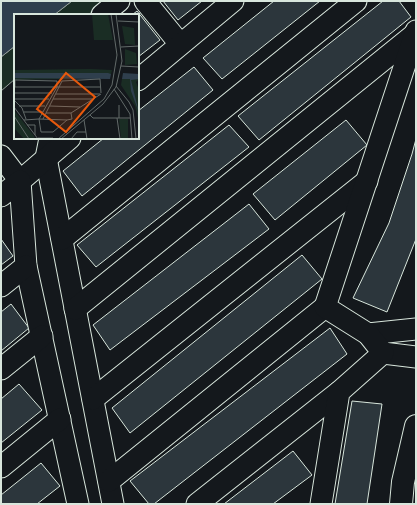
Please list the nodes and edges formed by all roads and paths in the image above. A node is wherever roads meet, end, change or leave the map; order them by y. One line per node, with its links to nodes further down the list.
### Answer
1 (119, 1): 5 (lane)
2 (145, 1): 7 (lane)
3 (233, 1): 7 (lane)
4 (356, 1): 15 (lane)
5 (103, 14)
6 (415, 33): 13 (lane); 19 (lane)
7 (180, 44): 8 (lane)
8 (139, 79)
9 (68, 139): 10 (lane)
10 (48, 148): 12 (lane); 15 (lane)
11 (1, 156): 12 (lane)
12 (20, 181): 14 (lane); 16 (lane)
13 (367, 181): 18 (lane); 27 (lane)
14 (1, 196)
15 (62, 239): 19 (lane)
16 (26, 266): 17 (lane); 22 (lane)
17 (1, 286)
18 (325, 307): 21 (lane); 31 (lane)
19 (75, 309): 27 (lane)
20 (416, 330): 21 (lane)
21 (368, 334): 23 (lane)
22 (42, 336): 25 (lane); 28 (lane)
23 (383, 353): 24 (lane); 26 (lane)
24 (416, 357)
25 (1, 369)
26 (339, 392): 34 (lane); 35 (lane)
27 (93, 399): 31 (lane)
28 (60, 419): 30 (lane); 32 (lane)
29 (416, 426): 36 (main road)
30 (1, 467)
31 (108, 481): 33 (lane)
32 (71, 500)
33 (113, 504)
34 (197, 504)
35 (321, 504)
36 (400, 504)

